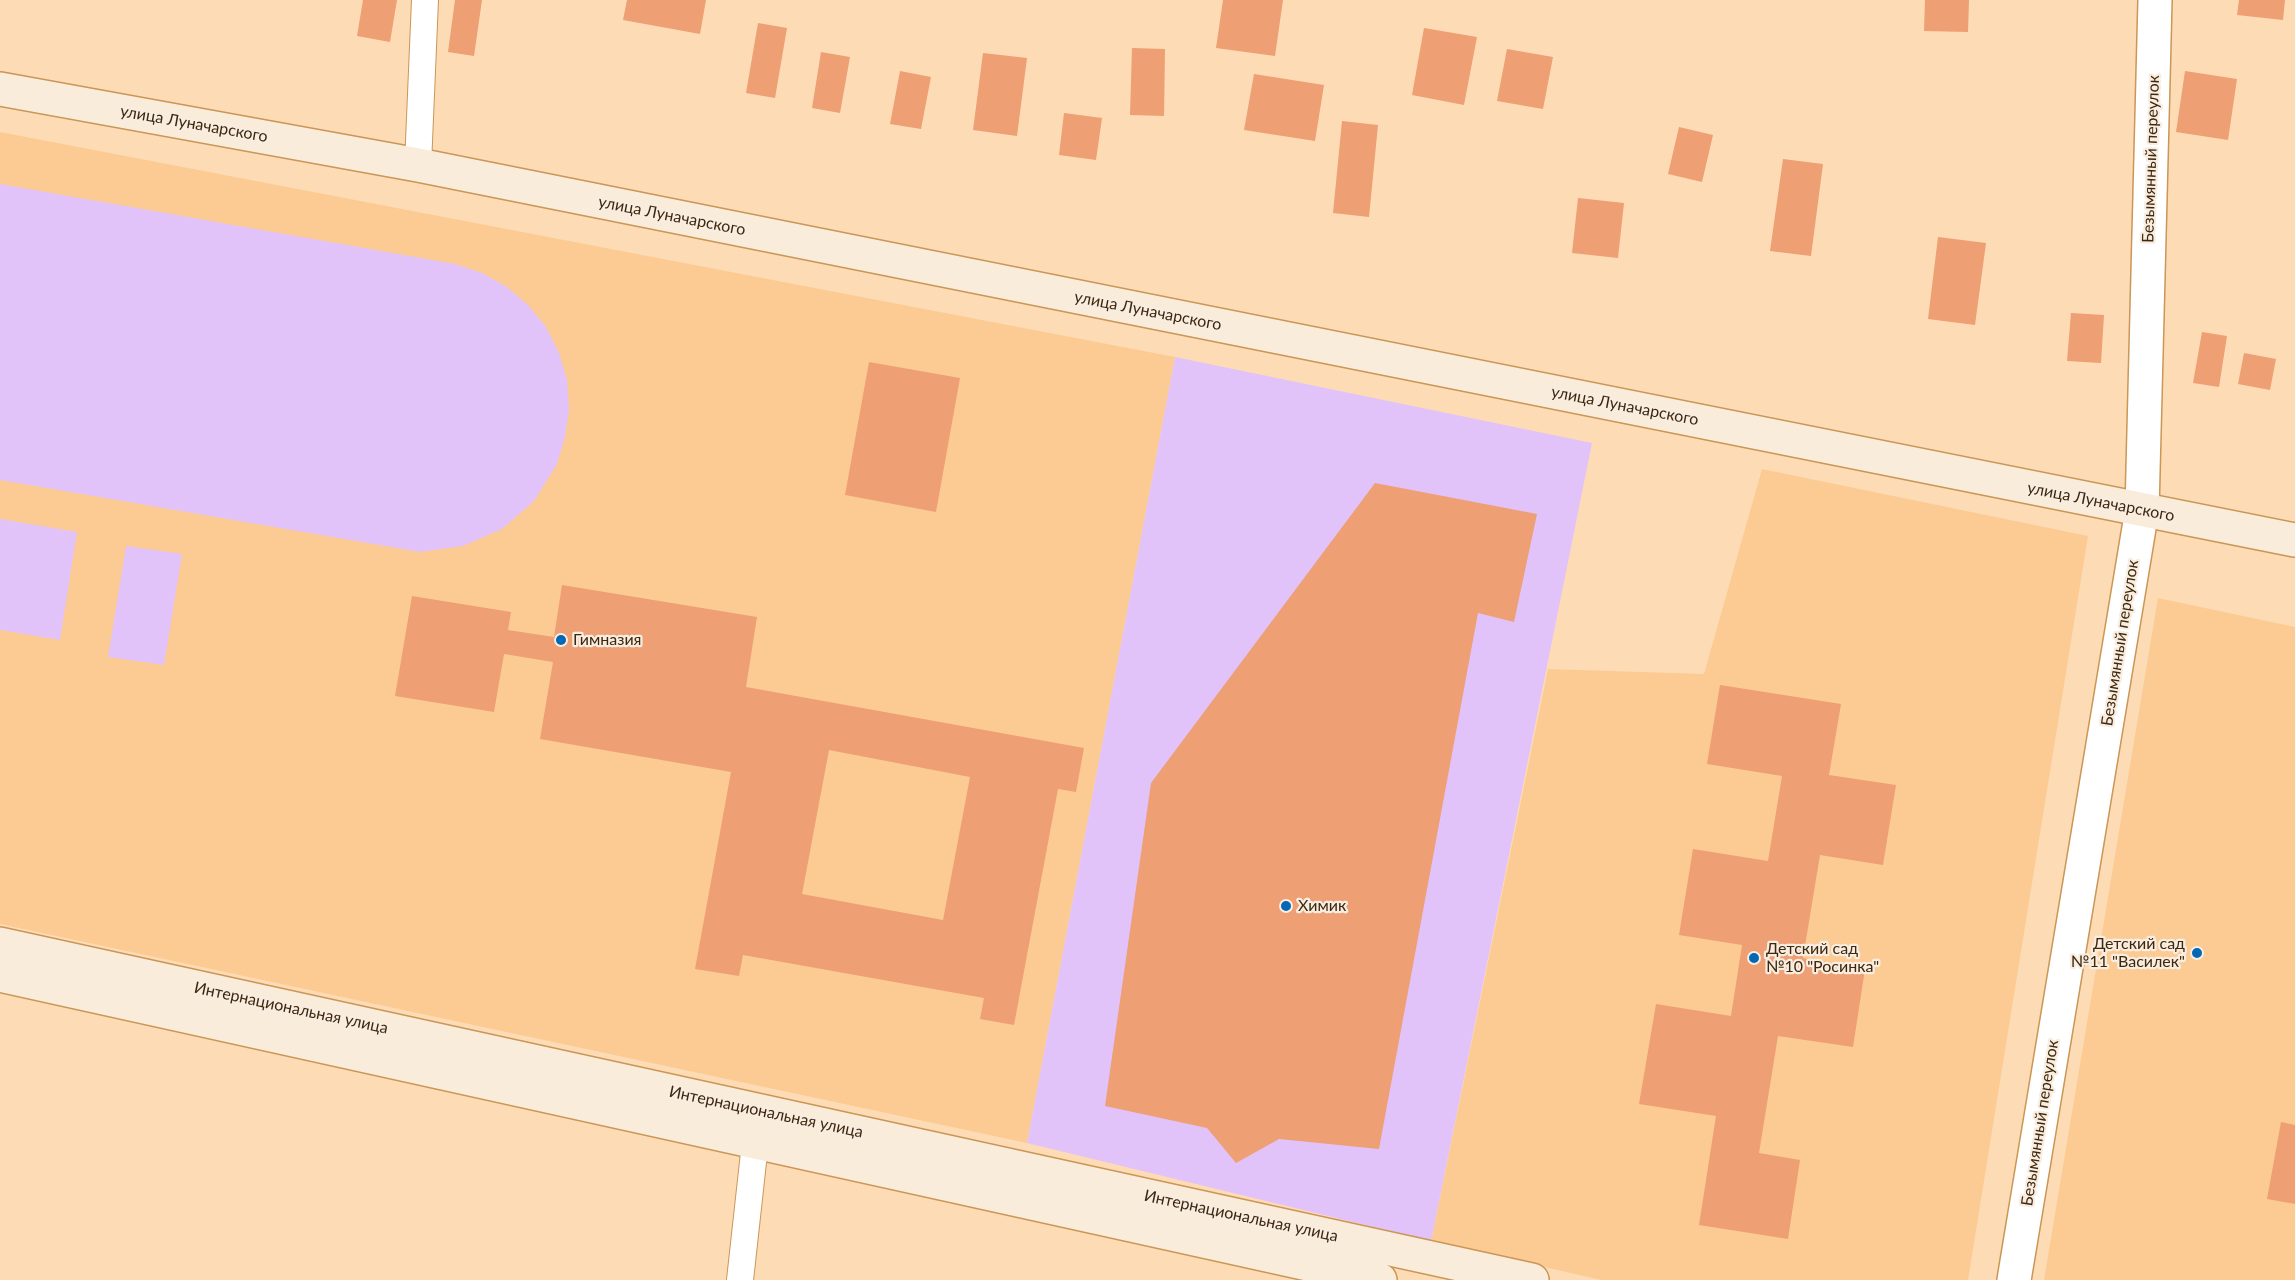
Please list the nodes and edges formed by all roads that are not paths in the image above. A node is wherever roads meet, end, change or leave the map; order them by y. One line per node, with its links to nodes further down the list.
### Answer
1 (425, 0): 4 (lane)
2 (2155, 0): 5 (street, Безымянный переулок)
3 (0, 88): 4 (street, улица Луначарского)
4 (418, 165): 5 (street, улица Луначарского)
5 (2142, 510): 6 (street, улица Луначарского); 13 (street, Безымянный переулок)
6 (2295, 540)
7 (0, 944): 12 (street, Интернациональная улица)
8 (0, 975): 9 (street, Интернациональная улица)
9 (755, 1144): 10 (lane); 11 (street, Интернациональная улица)
10 (740, 1280)
11 (1380, 1280)
12 (1532, 1280)
13 (2014, 1280)

